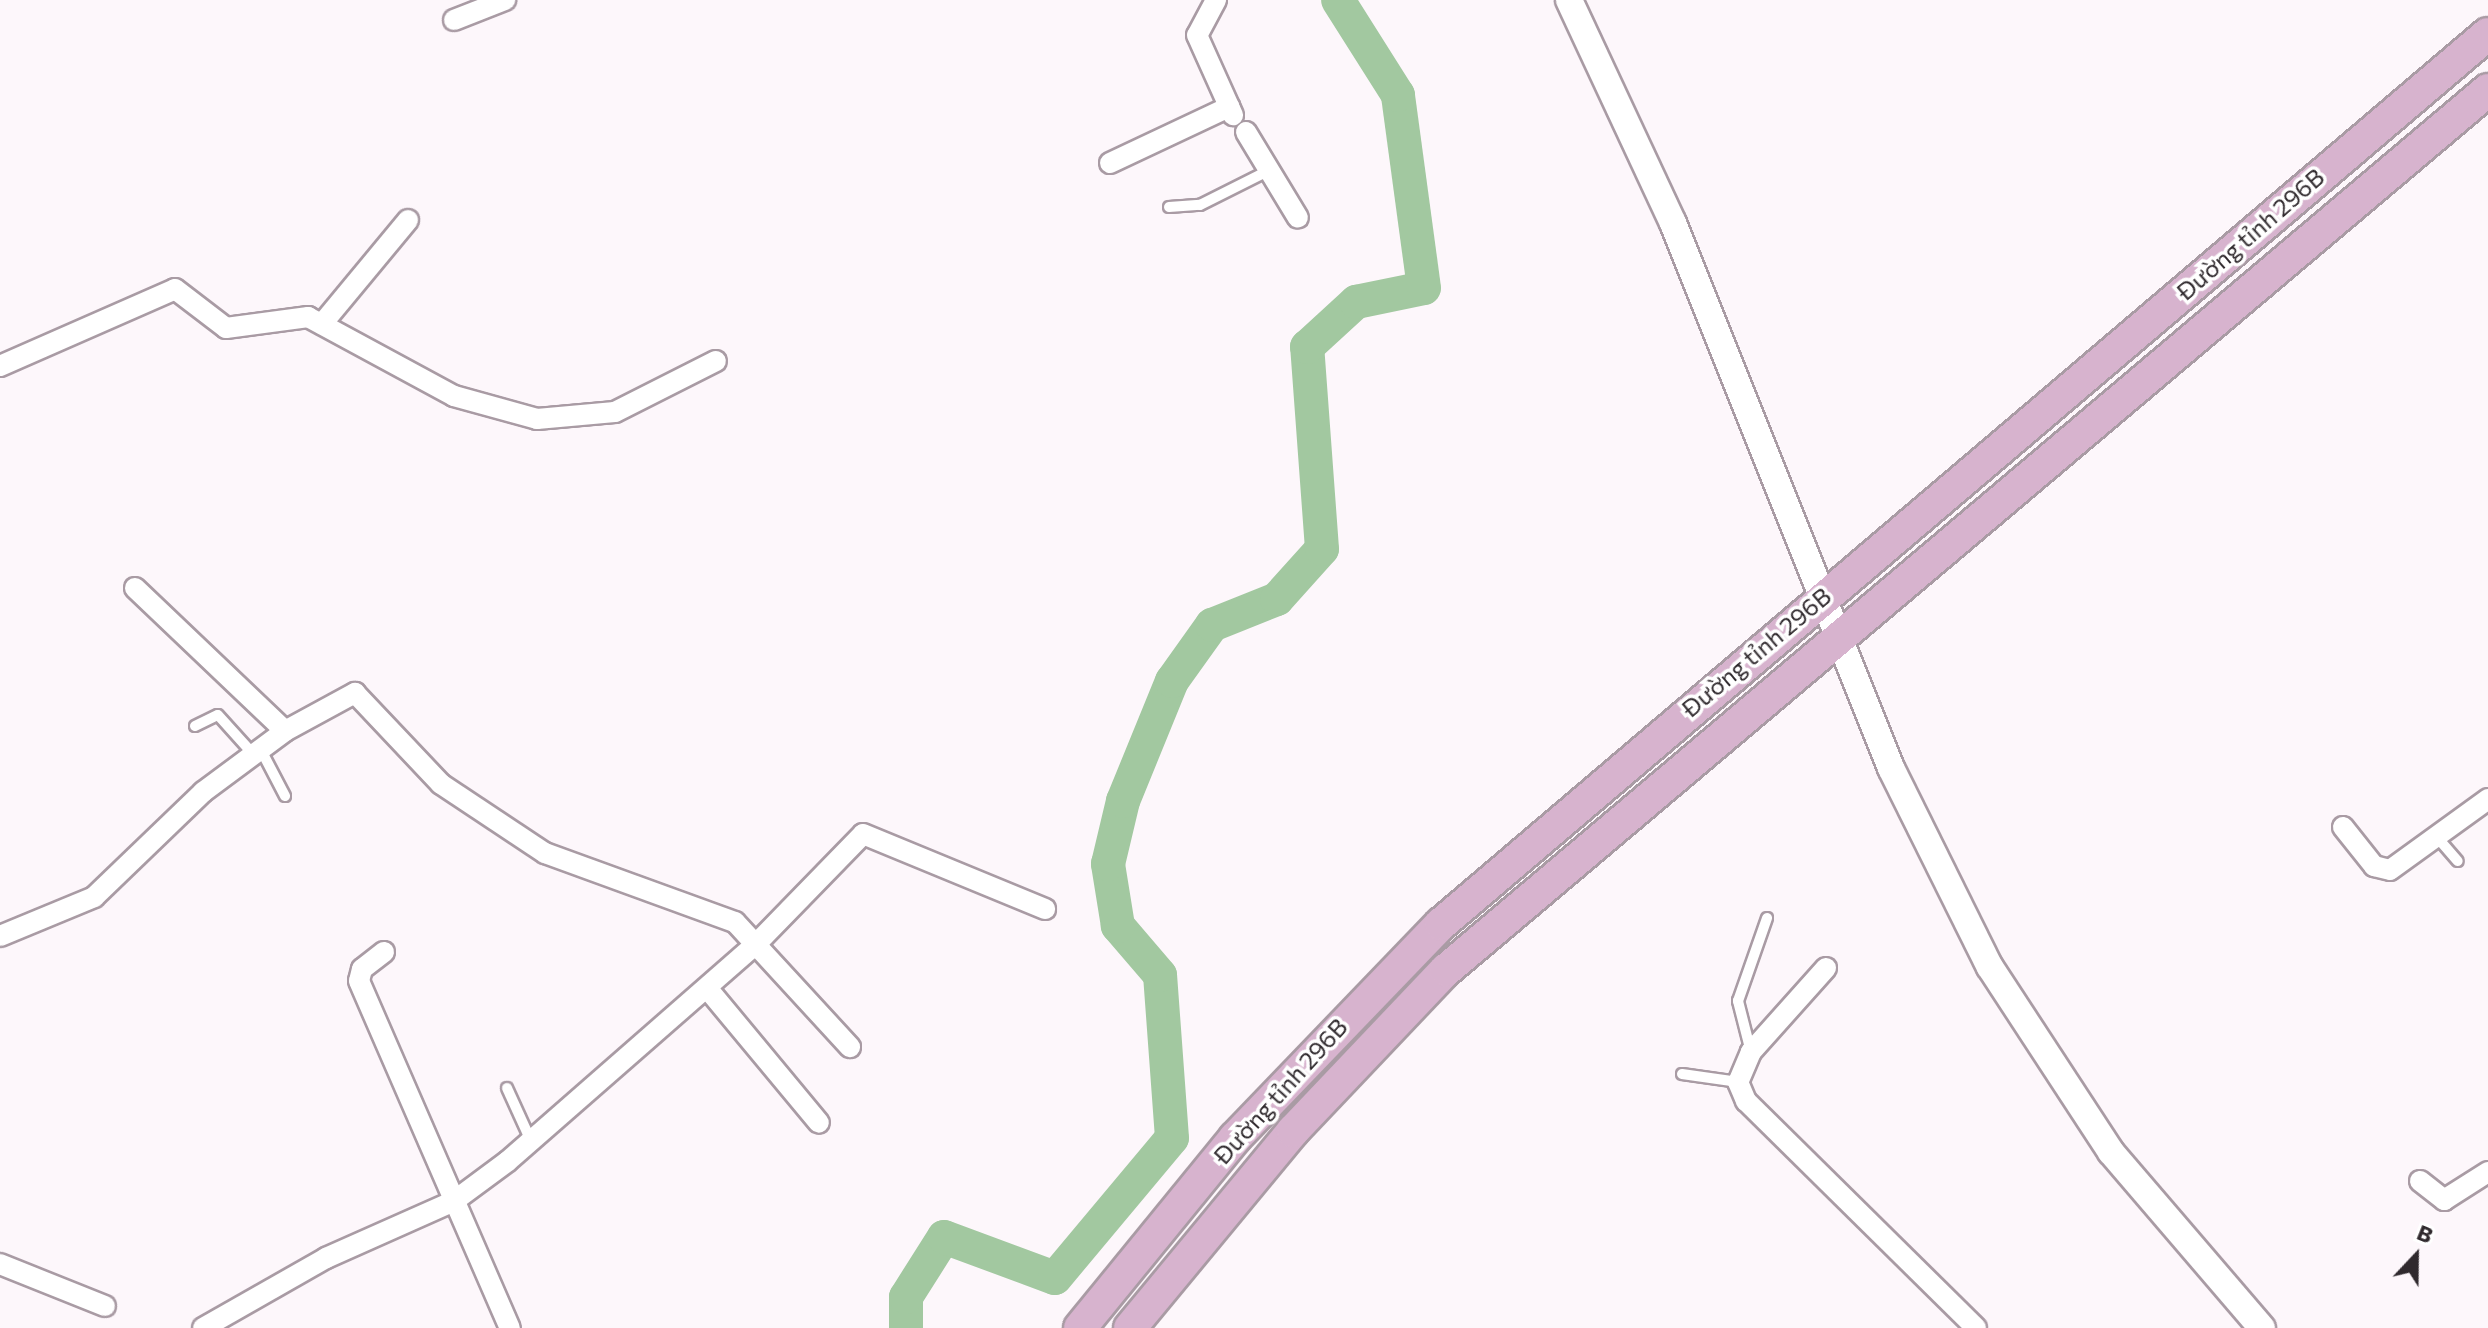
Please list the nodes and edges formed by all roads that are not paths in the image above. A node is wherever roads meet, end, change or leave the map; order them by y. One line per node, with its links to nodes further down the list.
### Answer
1 (505, 0): 4 (street)
2 (1216, 0): 8 (street)
3 (1569, 0): 17 (street)
4 (454, 20)
5 (2488, 34): 17 (main road, Đường tỉnh 296B)
6 (2488, 90): 18 (main road, Đường tỉnh 296B)
7 (1246, 132): 9 (street)
8 (1110, 163)
9 (1270, 170): 10 (lane); 11 (street)
10 (1169, 207)
11 (1298, 218)
12 (408, 220): 13 (street)
13 (322, 324): 14 (street); 15 (street)
14 (716, 361)
15 (0, 366)
16 (135, 588): 20 (street)
17 (1820, 597): 18 (street); 48 (main road, Đường tỉnh 296B)
18 (1837, 636): 49 (main road, Đường tỉnh 296B); 51 (street)
19 (195, 726): 21 (lane)
20 (285, 731): 21 (street); 30 (street)
21 (257, 752): 22 (lane); 29 (street)
22 (285, 796)
23 (2488, 799): 25 (street)
24 (2343, 827): 25 (street)
25 (2436, 836): 26 (lane)
26 (2458, 861)
27 (1045, 909): 30 (street)
28 (1767, 918): 35 (lane)
29 (0, 936)
30 (759, 941): 33 (street); 34 (street)
31 (384, 952): 43 (street)
32 (1826, 968): 35 (street)
33 (707, 988): 39 (street); 40 (street)
34 (850, 1047)
35 (1751, 1052): 37 (street)
36 (1682, 1074): 37 (lane)
37 (1738, 1082): 50 (street)
38 (507, 1088): 40 (lane)
39 (819, 1123)
40 (532, 1142): 43 (street)
41 (2488, 1172): 42 (street)
42 (2420, 1181)
43 (454, 1201): 46 (street); 47 (street)
44 (0, 1264): 45 (street)
45 (105, 1306)
46 (203, 1328)
47 (510, 1328)
48 (1080, 1328)
49 (1130, 1328)
50 (1976, 1328)
51 (2262, 1328)

